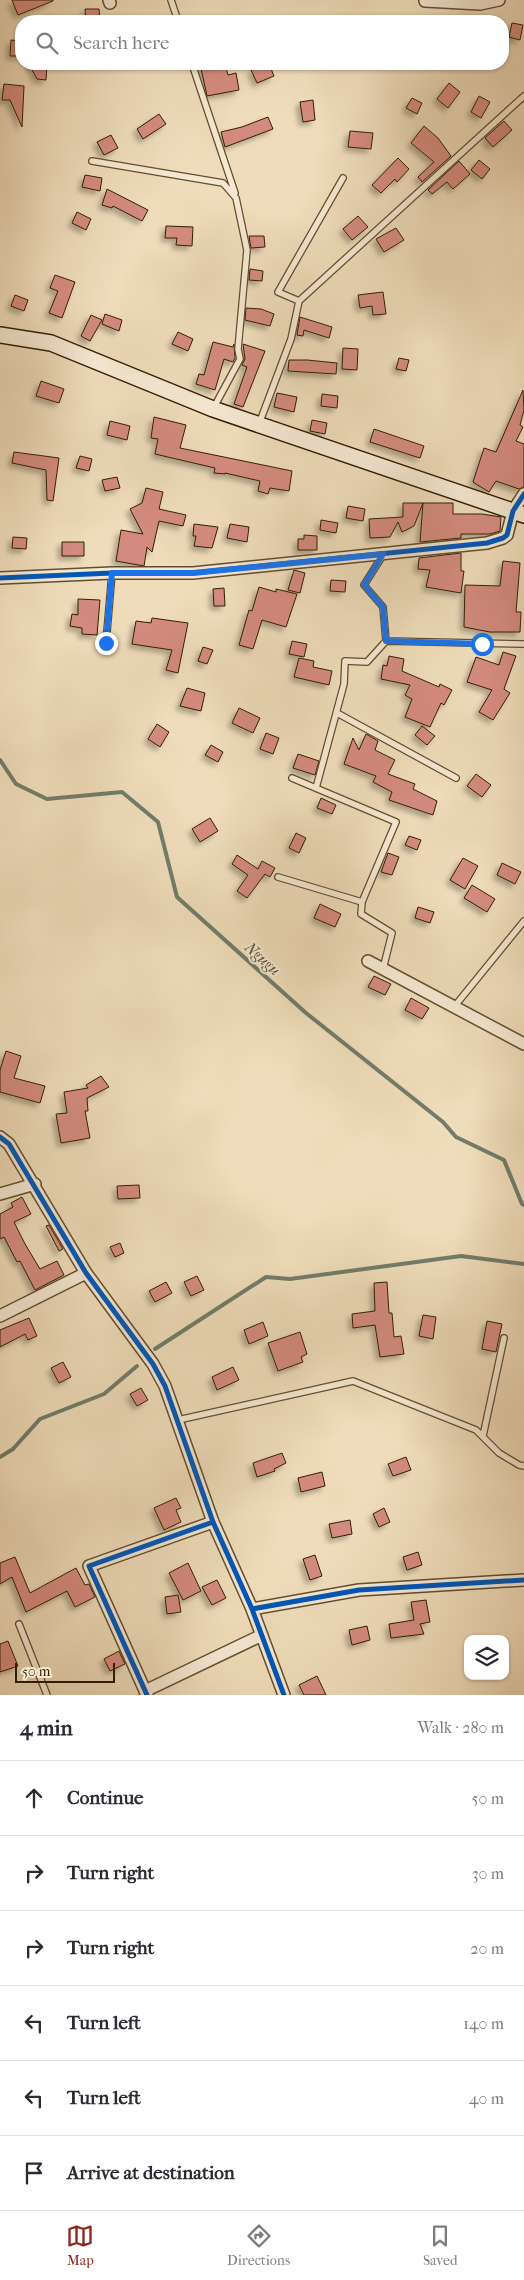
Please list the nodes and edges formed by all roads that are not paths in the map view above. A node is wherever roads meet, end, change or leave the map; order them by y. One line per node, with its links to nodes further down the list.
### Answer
1 (171, 0): 4 (lane)
2 (500, 0): 3 (street)
3 (425, 1)
4 (176, 15)
5 (194, 70): 9 (lane)
6 (524, 96): 10 (lane)
7 (92, 161): 9 (lane)
8 (342, 178): 10 (lane)
9 (236, 198): 12 (lane)
10 (299, 301): 13 (lane)
11 (0, 335): 12 (main road)
12 (213, 409): 13 (main road)
13 (259, 424): 15 (main road)
14 (524, 494): 15 (street)
15 (518, 513): 16 (street)
16 (383, 554): 17 (street); 19 (lane)
17 (112, 573): 18 (street); 20 (lane)
18 (0, 578)
19 (386, 641): 21 (lane); 22 (lane)
20 (106, 643)
21 (524, 644)
22 (337, 713): 24 (lane); 25 (lane)
23 (292, 778): 25 (lane)
24 (456, 778)
25 (316, 788): 27 (lane)
26 (278, 877): 27 (lane)
27 (362, 902): 30 (lane)
28 (524, 921): 31 (lane)
29 (368, 961): 30 (street)
30 (383, 969): 31 (street)
31 (454, 1007): 32 (street)
32 (524, 1044)
33 (0, 1137): 34 (street)
34 (35, 1184): 35 (street); 36 (street)
35 (0, 1194)
36 (86, 1273): 37 (street); 39 (street)
37 (0, 1316)
38 (504, 1338): 40 (lane)
39 (178, 1420): 40 (lane); 42 (street)
40 (483, 1436): 41 (lane)
41 (524, 1466)
42 (214, 1522): 44 (street); 47 (street)
43 (524, 1580): 44 (street)
44 (252, 1609): 46 (street)
45 (19, 1624): 48 (lane)
46 (260, 1636): 47 (street); 49 (street)
47 (146, 1693)
48 (48, 1695)
49 (284, 1695)

